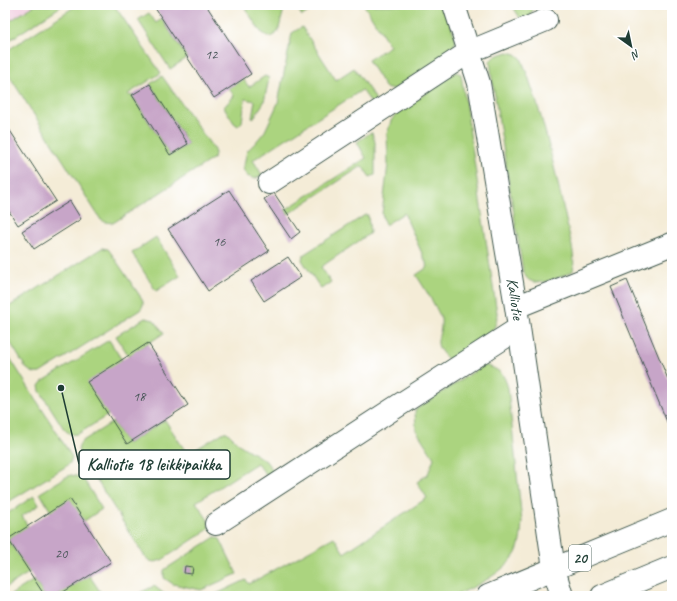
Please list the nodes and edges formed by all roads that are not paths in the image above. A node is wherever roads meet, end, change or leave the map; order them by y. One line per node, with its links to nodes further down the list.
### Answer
1 (454, 5): 3 (main road, Kalliotie)
2 (546, 20): 3 (main road)
3 (469, 52): 4 (main road); 6 (main road, Kalliotie)
4 (269, 183)
5 (672, 244): 6 (main road)
6 (516, 306): 7 (main road, Kalliotie)
7 (519, 328): 9 (main road); 11 (main road, Kalliotie)
8 (672, 520): 11 (main road, 20)
9 (216, 524)
10 (672, 567): 14 (main road)
11 (554, 569): 12 (main road, 20); 13 (main road, Kalliotie)
12 (488, 596)
13 (562, 596)
14 (602, 596)

